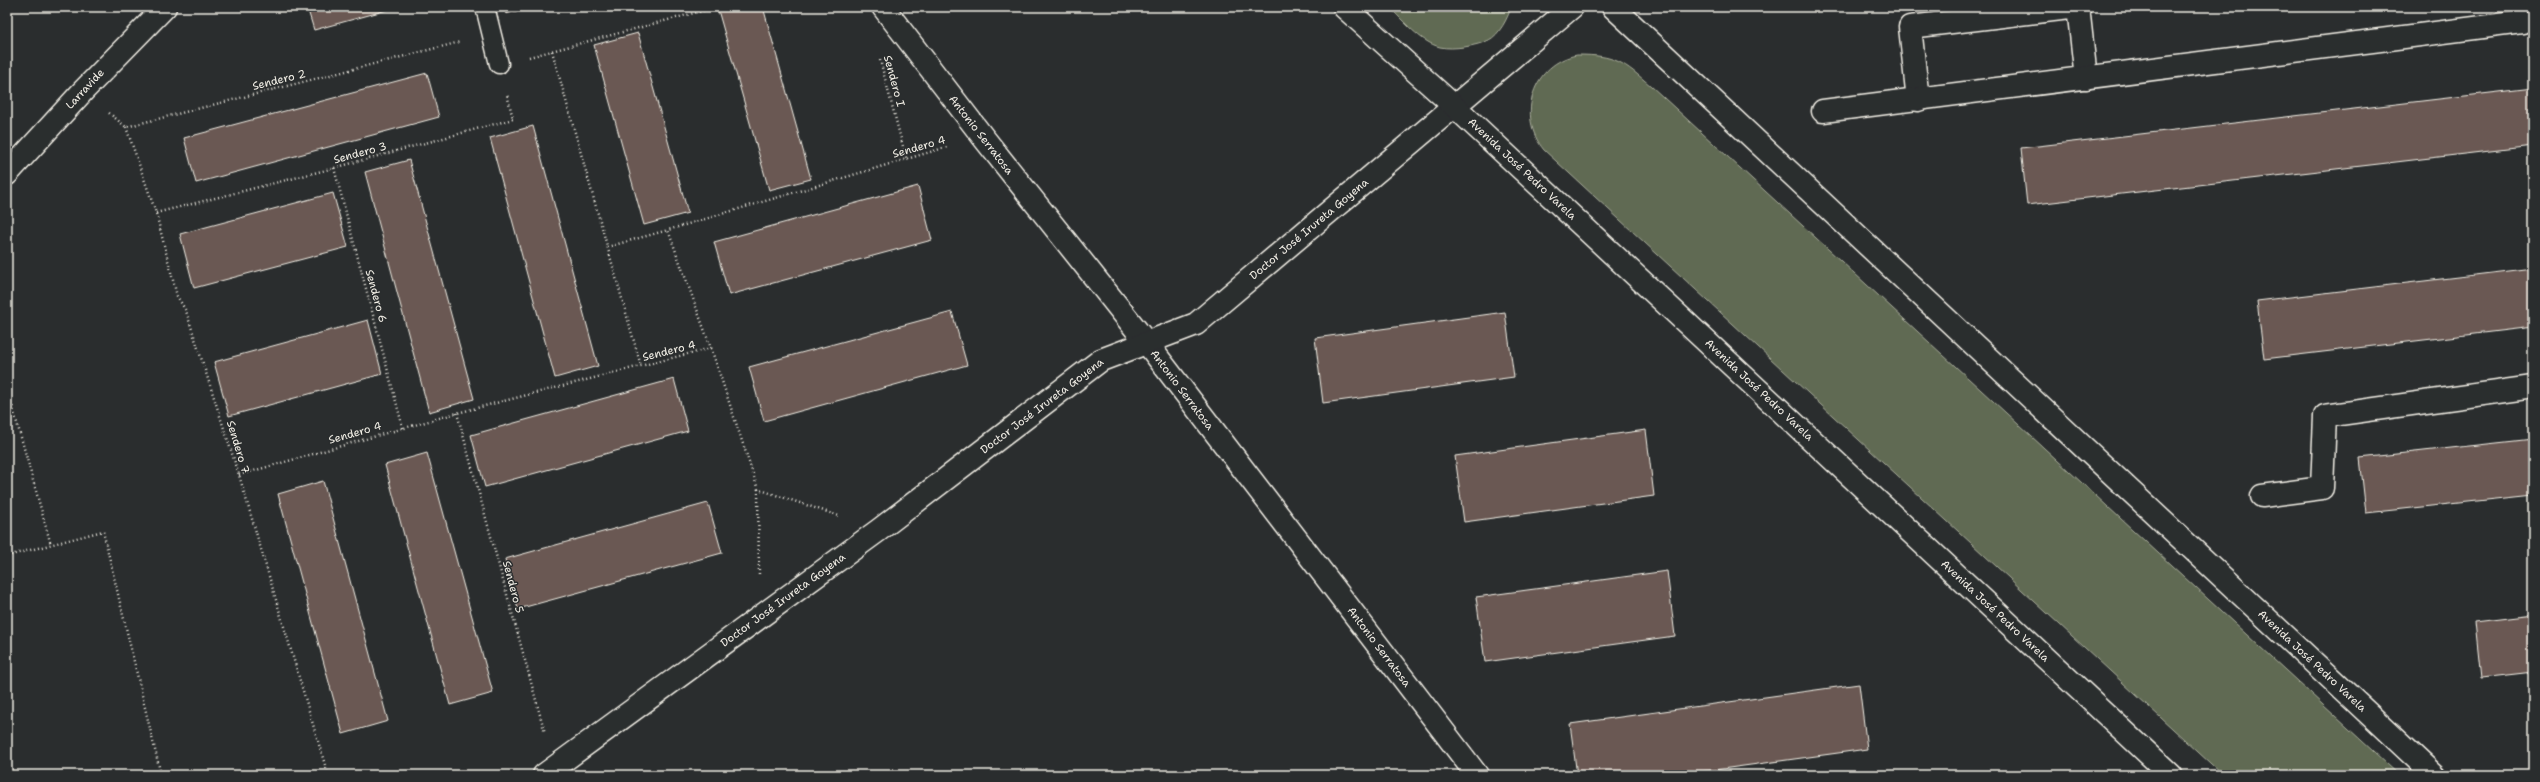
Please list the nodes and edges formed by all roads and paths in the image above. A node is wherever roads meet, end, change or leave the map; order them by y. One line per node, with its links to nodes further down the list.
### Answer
1 (165, 7): 14 (street, Larravide)
2 (485, 7): 9 (lane)
3 (717, 7): 10 (path)
4 (884, 7): 19 (street, Antonio Serratosa)
5 (1344, 7): 16 (street, Avenida José Pedro Varela)
6 (1572, 7): 16 (street, Doctor José Irureta Goyena)
7 (1613, 7): 45 (street, Avenida José Pedro Varela)
8 (2525, 16): 13 (street)
9 (491, 35): 12 (lane); 18 (path, Sendero 2)
10 (552, 52): 12 (path); 25 (path)
11 (878, 52): 20 (path, Sendero I)
12 (500, 64): 21 (path, Sendero 3)
13 (2086, 78): 15 (street); 15 (street)
14 (82, 91): 18 (path); 22 (street, Larravide)
15 (1918, 100): 17 (street)
16 (1454, 106): 26 (street, Doctor José Irureta Goyena); 44 (street, Avenida José Pedro Varela)
17 (1823, 112)
18 (126, 127): 23 (path, Sendero 7)
19 (982, 137): 20 (path, Sendero 4); 26 (street, Antonio Serratosa)
20 (906, 158): 24 (path, Sendero 4)
21 (334, 168): 23 (path, Sendero 3); 32 (path, Sendero 6)
22 (7, 174)
23 (156, 213): 33 (path, Sendero 7)
24 (668, 230): 25 (path); 27 (path, Sendero 4)
25 (607, 247): 28 (path)
26 (1146, 342): 36 (street, Doctor José Irureta Goyena); 43 (street, Antonio Serratosa)
27 (712, 348): 28 (path, Sendero 4); 34 (path)
28 (641, 366): 31 (path, Sendero 4)
29 (7, 387): 37 (path)
30 (2533, 387): 35 (street)
31 (458, 413): 32 (path, Sendero 4); 40 (path, Sendero 5)
32 (403, 428): 33 (path, Sendero 4)
33 (239, 475): 42 (path, Sendero 7)
34 (758, 488): 36 (path); 39 (path)
35 (2262, 496)
36 (879, 530): 39 (street, Doctor José Irureta Goyena)
37 (51, 545): 38 (path); 41 (path)
38 (7, 556)
39 (760, 617): 40 (street, Doctor José Irureta Goyena)
40 (559, 771)
41 (161, 775)
42 (328, 775)
43 (1476, 775)
44 (2171, 775)
45 (2434, 775)

